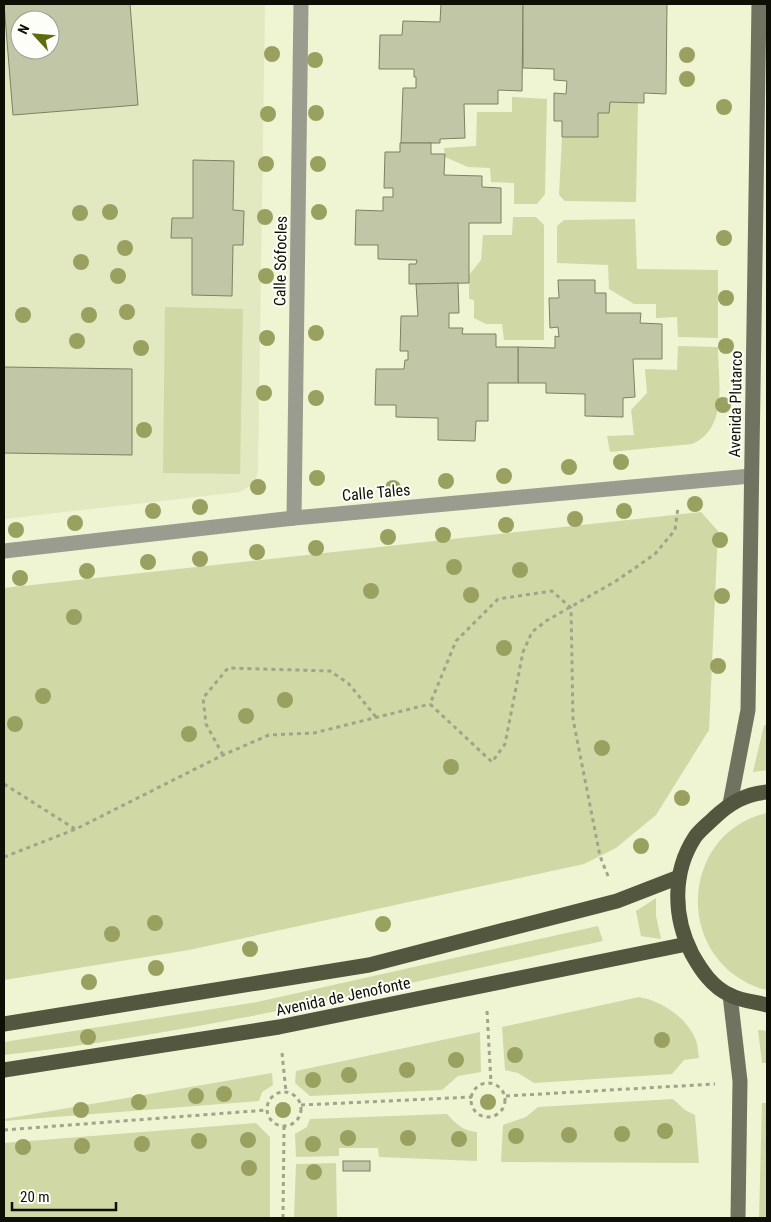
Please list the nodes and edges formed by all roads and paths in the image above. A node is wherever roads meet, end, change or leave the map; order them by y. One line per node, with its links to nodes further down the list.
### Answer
1 (301, 4): 5 (street, Calle Sófocles)
2 (759, 4): 3 (main road, Avenida Plutarco)
3 (751, 476): 4 (street, Calle Tales); 13 (main road, Avenida Plutarco)
4 (681, 482): 5 (street, Calle Tales); 7 (path)
5 (294, 518): 6 (street, Calle Tales)
6 (4, 551)
7 (571, 608): 8 (path); 8 (path); 17 (path)
8 (430, 704): 9 (path)
9 (376, 717): 10 (path); 10 (path)
10 (222, 755): 14 (path)
11 (4, 784): 14 (path)
12 (767, 792): 13 (main road)
13 (730, 804): 16 (main road)
14 (76, 829): 15 (path)
15 (4, 857)
16 (678, 877): 17 (main road, Avenida de Jenofonte); 18 (main road)
17 (617, 902): 22 (main road, Avenida de Jenofonte)
18 (687, 944): 19 (main road, Avenida de Jenofonte); 20 (main road)
19 (486, 985): 23 (main road, Avenida de Jenofonte); 26 (path)
20 (730, 995): 21 (main road); 25 (main road)
21 (767, 1005)
22 (4, 1024)
23 (279, 1027): 24 (main road, Avenida de Jenofonte); 27 (path)
24 (4, 1070)
25 (740, 1081): 29 (path); 35 (main road)
26 (491, 1083): 28 (path); 29 (path)
27 (286, 1092): 30 (path); 31 (path)
28 (472, 1096): 29 (path); 30 (path)
29 (506, 1096)
30 (301, 1105): 32 (path)
31 (267, 1110): 32 (path); 33 (path)
32 (284, 1127): 34 (path)
33 (4, 1130)
34 (283, 1218)
35 (738, 1218)

